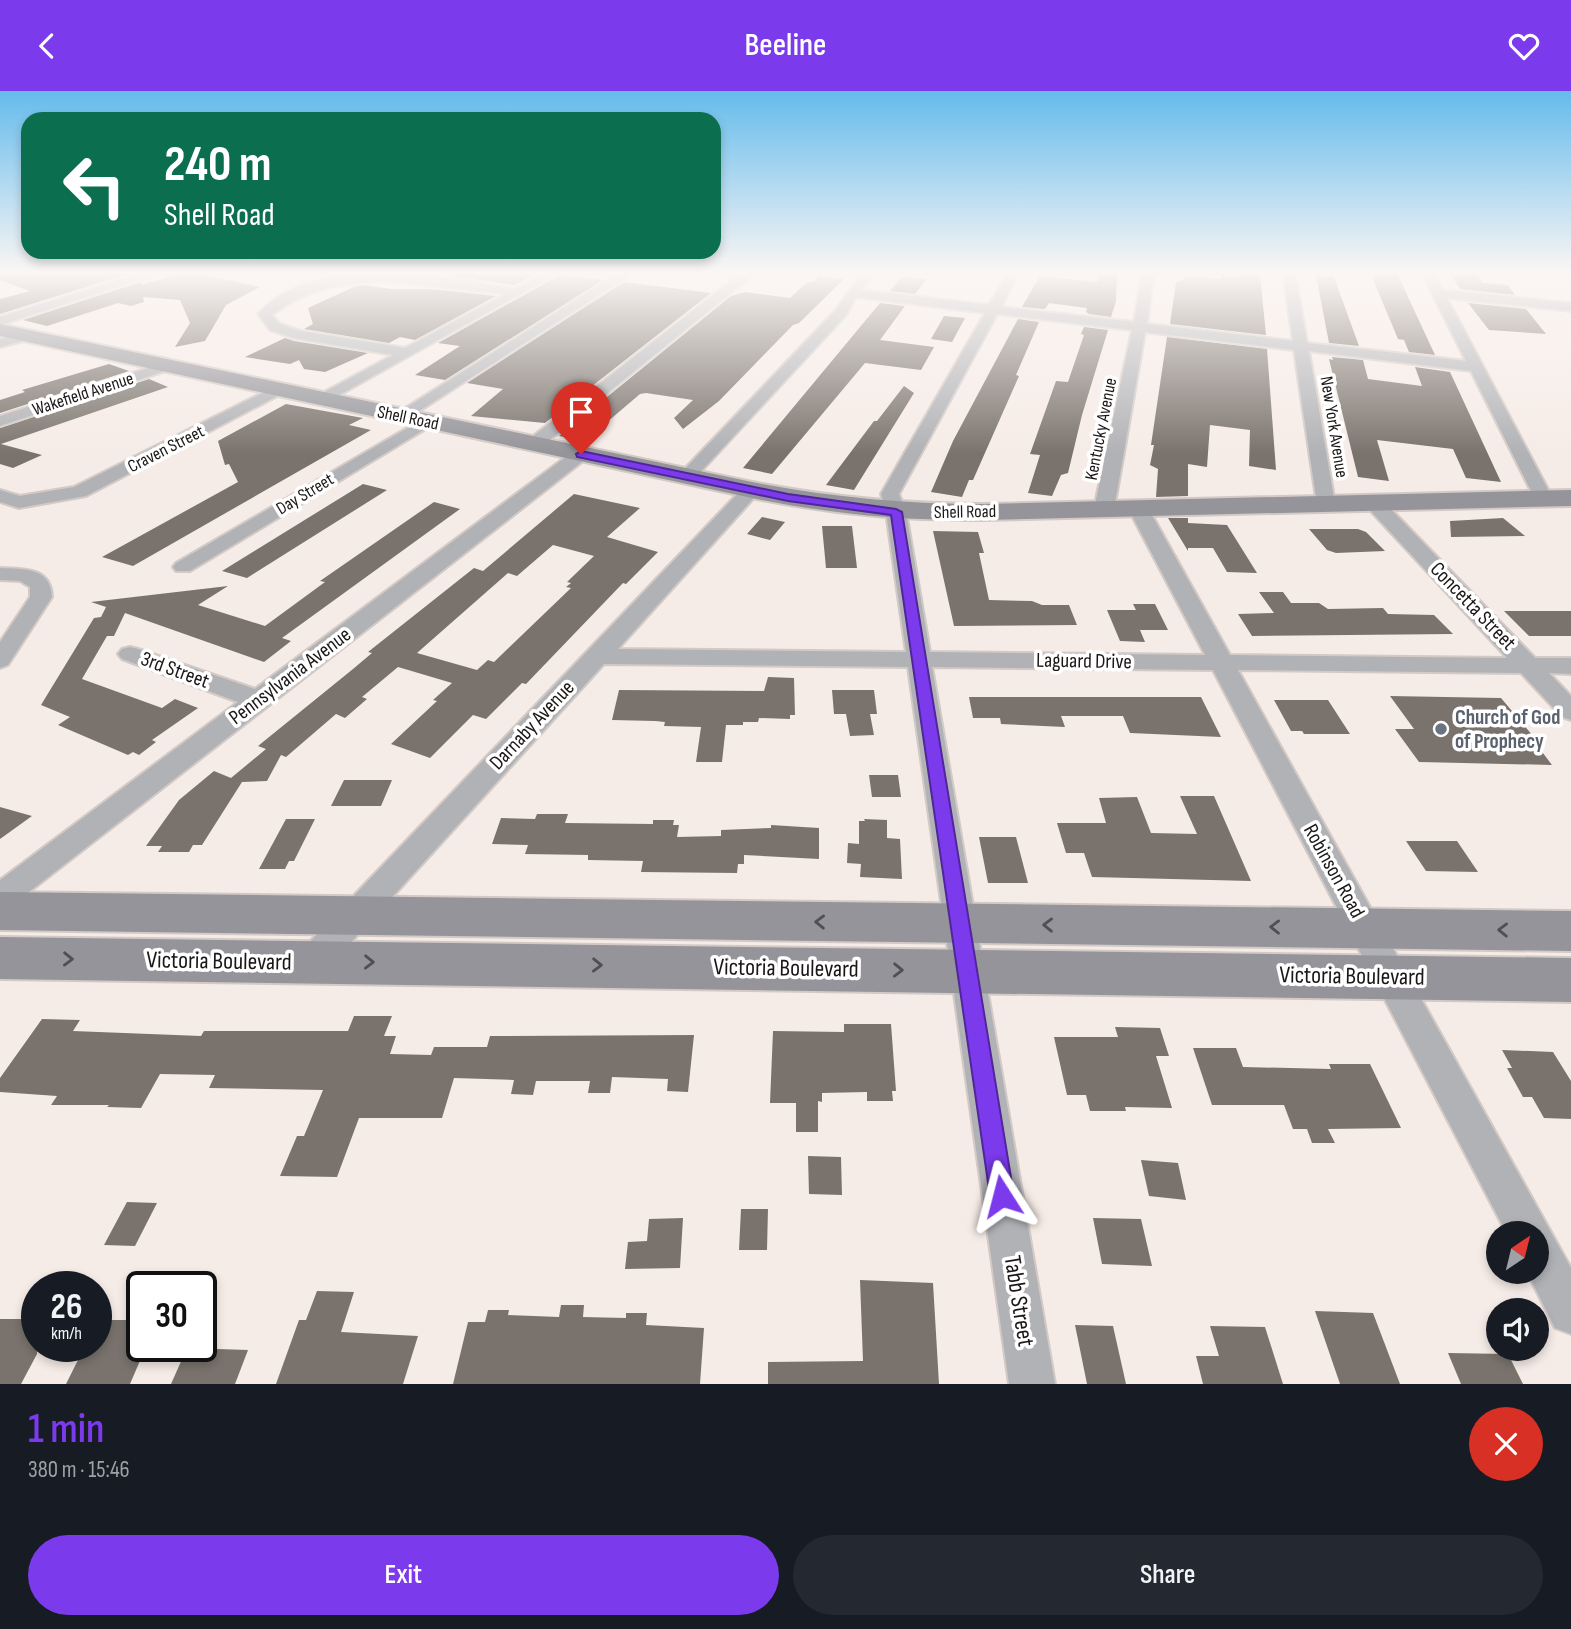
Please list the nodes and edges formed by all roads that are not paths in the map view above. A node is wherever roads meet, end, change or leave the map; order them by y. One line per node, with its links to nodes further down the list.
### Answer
1 (17, 333): 12 (street, Shell Road)
2 (294, 333): 15 (street)
3 (444, 333): 15 (street)
4 (539, 333): 20 (street, Day Street)
5 (673, 333): 22 (street)
6 (821, 333): 24 (street)
7 (981, 333): 34 (street, Tabb Street)
8 (1140, 333): 33 (street, Kentucky Avenue)
9 (1192, 333): 14 (street)
10 (1300, 333): 14 (street, New York Avenue)
11 (1459, 333): 17 (street)
12 (26, 335): 13 (street); 16 (street, Shell Road)
13 (0, 343)
14 (1302, 347): 17 (street); 31 (street, New York Avenue)
15 (408, 353): 19 (street)
16 (166, 366): 18 (street, Shell Road); 21 (street, Wakefield Avenue)
17 (1476, 367): 29 (street)
18 (278, 390): 19 (street, Shell Road); 27 (street, Craven Street)
19 (323, 400): 20 (street, Shell Road)
20 (414, 419): 22 (street, Shell Road); 35 (street, Day Street)
21 (0, 421)
22 (534, 444): 23 (street, Shell Road)
23 (581, 454): 24 (street, Shell Road); 44 (street, Pennsylvania Avenue)
24 (687, 476): 25 (street, Shell Road)
25 (752, 491): 34 (street, Shell Road); 38 (street, Darnaby Avenue)
26 (0, 496): 27 (street)
27 (51, 498)
28 (1571, 498): 29 (street, Shell Road)
29 (1544, 499): 30 (street, Shell Road)
30 (1374, 503): 31 (street, Shell Road); 42 (street, Concetta Street)
31 (1326, 504): 32 (street, Shell Road)
32 (1138, 508): 33 (street, Shell Road); 41 (street, Robinson Road)
33 (1104, 509): 34 (street, Shell Road)
34 (896, 512): 39 (street, Tabb Street)
35 (183, 567)
36 (0, 574): 40 (street)
37 (130, 654): 44 (street, 3rd Street)
38 (597, 656): 39 (street, Laguard Drive); 48 (street, Darnaby Avenue)
39 (917, 658): 41 (street, Laguard Drive); 49 (street, Tabb Street)
40 (0, 660)
41 (1221, 664): 42 (street, Laguard Drive); 50 (street, Robinson Road)
42 (1529, 665): 43 (street, Laguard Drive); 45 (street, Concetta Street)
43 (1571, 666)
44 (259, 700): 46 (street, Pennsylvania Avenue)
45 (1571, 711)
46 (0, 897)
47 (0, 911): 48 (street)
48 (353, 916): 49 (street, one-way to 48); 53 (street, Darnaby Avenue)
49 (959, 924): 50 (street, one-way to 49); 54 (street, Tabb Street)
50 (1366, 928): 51 (street, one-way to 50); 55 (street, Robinson Road)
51 (1571, 932)
52 (0, 958): 53 (street, Victoria Boulevard, one-way to 53)
53 (313, 961): 54 (street, Victoria Boulevard, one-way to 54)
54 (966, 971): 55 (street, Victoria Boulevard); 60 (street, Tabb Street)
55 (1393, 977): 56 (street, Victoria Boulevard); 57 (street, Robinson Road)
56 (1571, 980)
57 (1523, 1221)
58 (1549, 1271): 59 (street)
59 (1571, 1312)
60 (1032, 1384)

